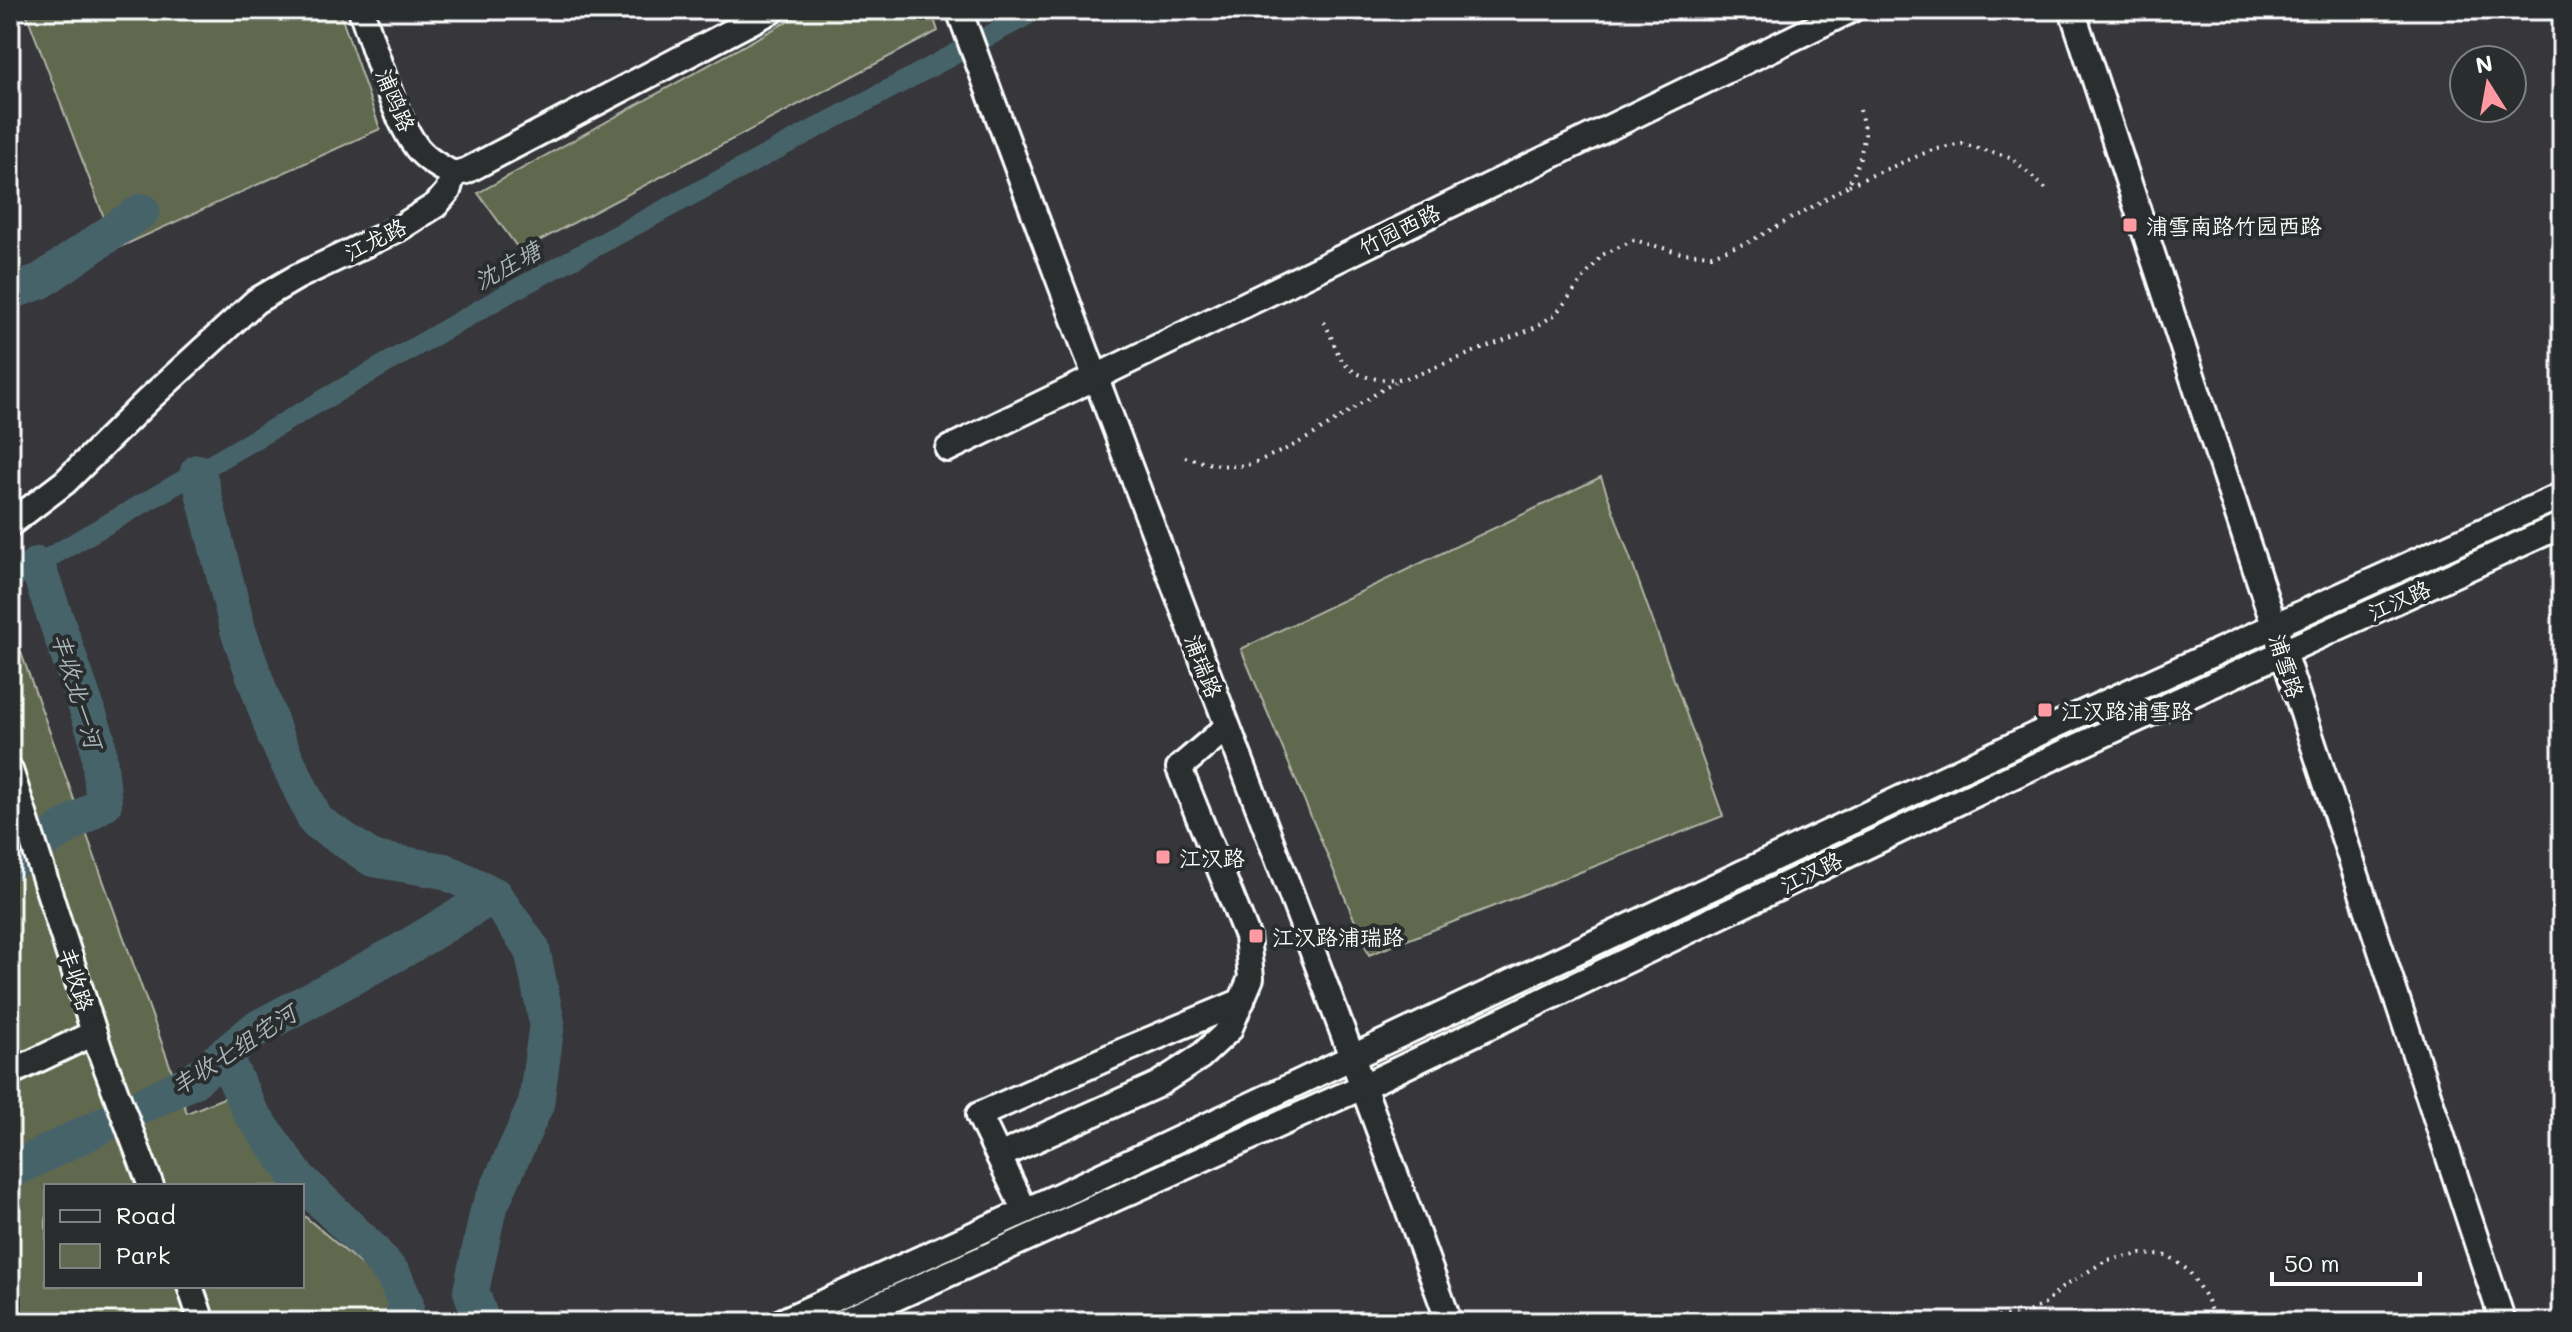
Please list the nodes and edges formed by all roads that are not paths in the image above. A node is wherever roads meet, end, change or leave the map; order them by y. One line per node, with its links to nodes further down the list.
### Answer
1 (361, 10): 6 (street, 浦鸥路)
2 (773, 10): 6 (street)
3 (959, 10): 7 (street, 浦瑞路)
4 (1851, 10): 7 (street, 竹园西路)
5 (2072, 10): 12 (street, 浦雪路)
6 (453, 174): 10 (street, 江龙路)
7 (1094, 377): 8 (street, 竹园西路); 14 (street, 浦瑞路)
8 (948, 449)
9 (2562, 495): 12 (street)
10 (10, 524)
11 (2562, 525): 13 (street, 江汉路)
12 (2274, 625): 13 (street, 浦雪路); 19 (street)
13 (2283, 653): 21 (street, 江汉路); 30 (street, 浦雪路)
14 (1227, 727): 17 (street); 19 (street, 浦瑞路)
15 (10, 770): 16 (street, 丰收路)
16 (23, 831): 18 (street, 丰收路)
17 (1242, 1001): 22 (street); 22 (street)
18 (94, 1033): 20 (street); 23 (street, 丰收路)
19 (1351, 1056): 21 (street, 浦瑞路); 24 (street)
20 (10, 1073)
21 (1364, 1086): 28 (street, 江汉路); 29 (street, 浦瑞路)
22 (999, 1156): 24 (street)
23 (150, 1184)
24 (1025, 1211): 27 (street)
25 (191, 1288): 26 (street)
26 (202, 1322)
27 (781, 1322)
28 (842, 1322)
29 (1449, 1322)
30 (2503, 1322)

